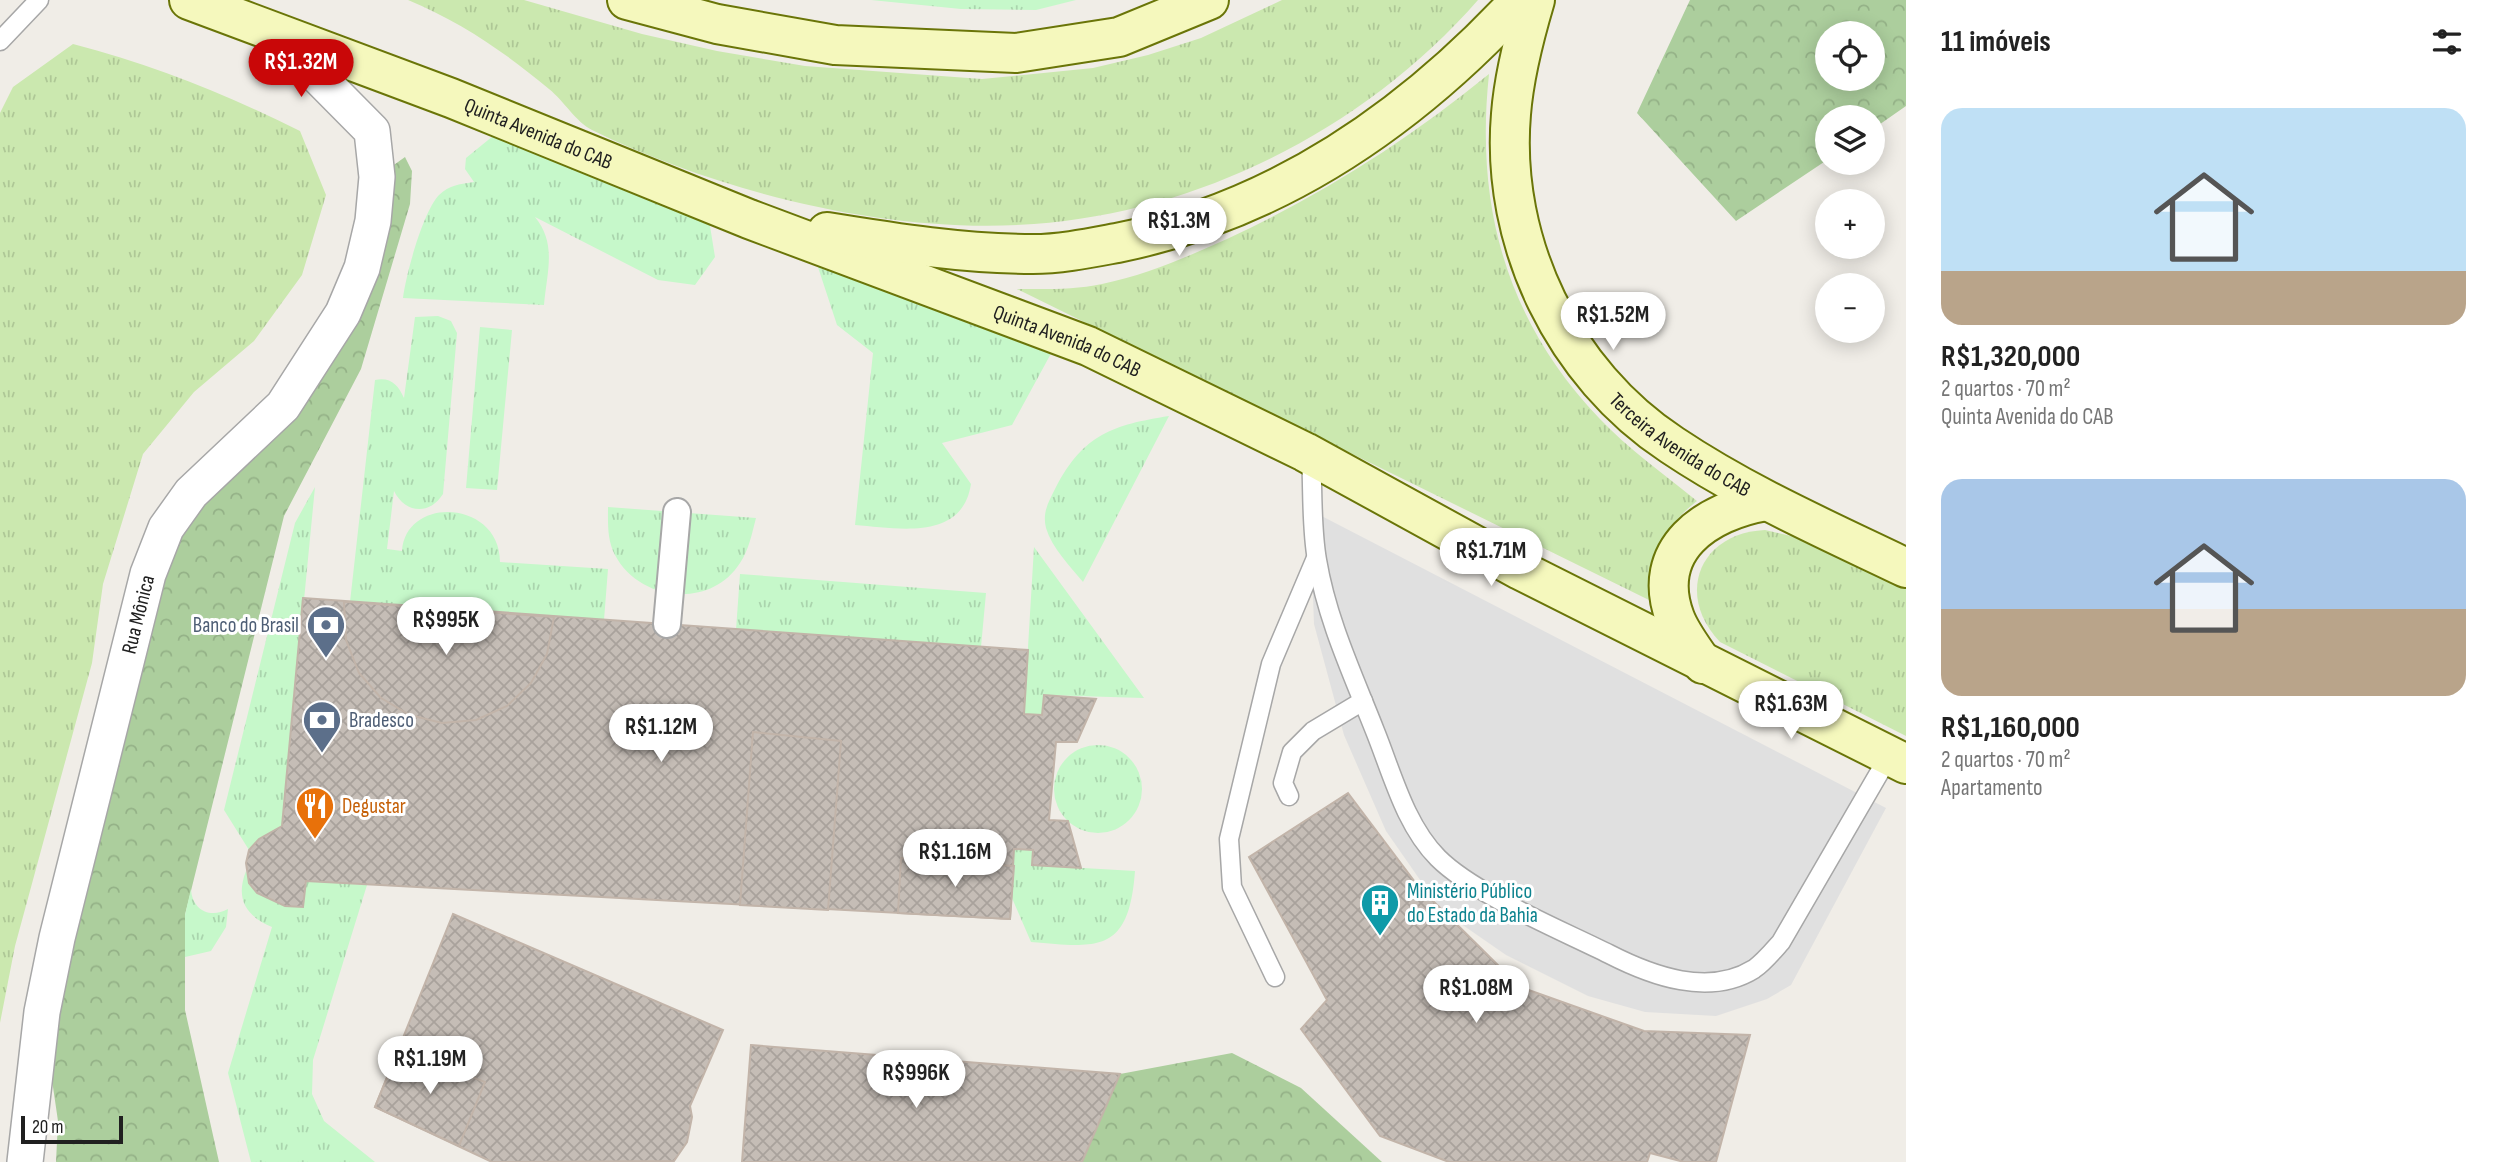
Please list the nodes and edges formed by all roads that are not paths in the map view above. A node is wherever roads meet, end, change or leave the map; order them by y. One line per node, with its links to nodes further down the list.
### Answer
1 (39, 0): 8 (lane)
2 (188, 0): 7 (main road, Quinta Avenida do CAB)
3 (627, 0): 4 (main road)
4 (1209, 0)
5 (1520, 0): 9 (main road)
6 (1535, 0): 11 (main road, Terceira Avenida do CAB)
7 (270, 29): 9 (main road, Quinta Avenida do CAB); 21 (street, Rua Mônica)
8 (0, 41)
9 (749, 219): 10 (main road, Quinta Avenida do CAB)
10 (1311, 455): 13 (lane); 16 (main road, Quinta Avenida do CAB)
11 (1766, 500): 14 (main road, Terceira Avenida do CAB); 16 (main road)
12 (677, 512): 15 (street)
13 (1316, 558): 17 (lane); 20 (lane)
14 (1906, 568)
15 (667, 624)
16 (1703, 664): 18 (main road, Quinta Avenida do CAB)
17 (1363, 701): 18 (lane); 19 (lane)
18 (1897, 760)
19 (1289, 796)
20 (1275, 977)
21 (25, 1162)

